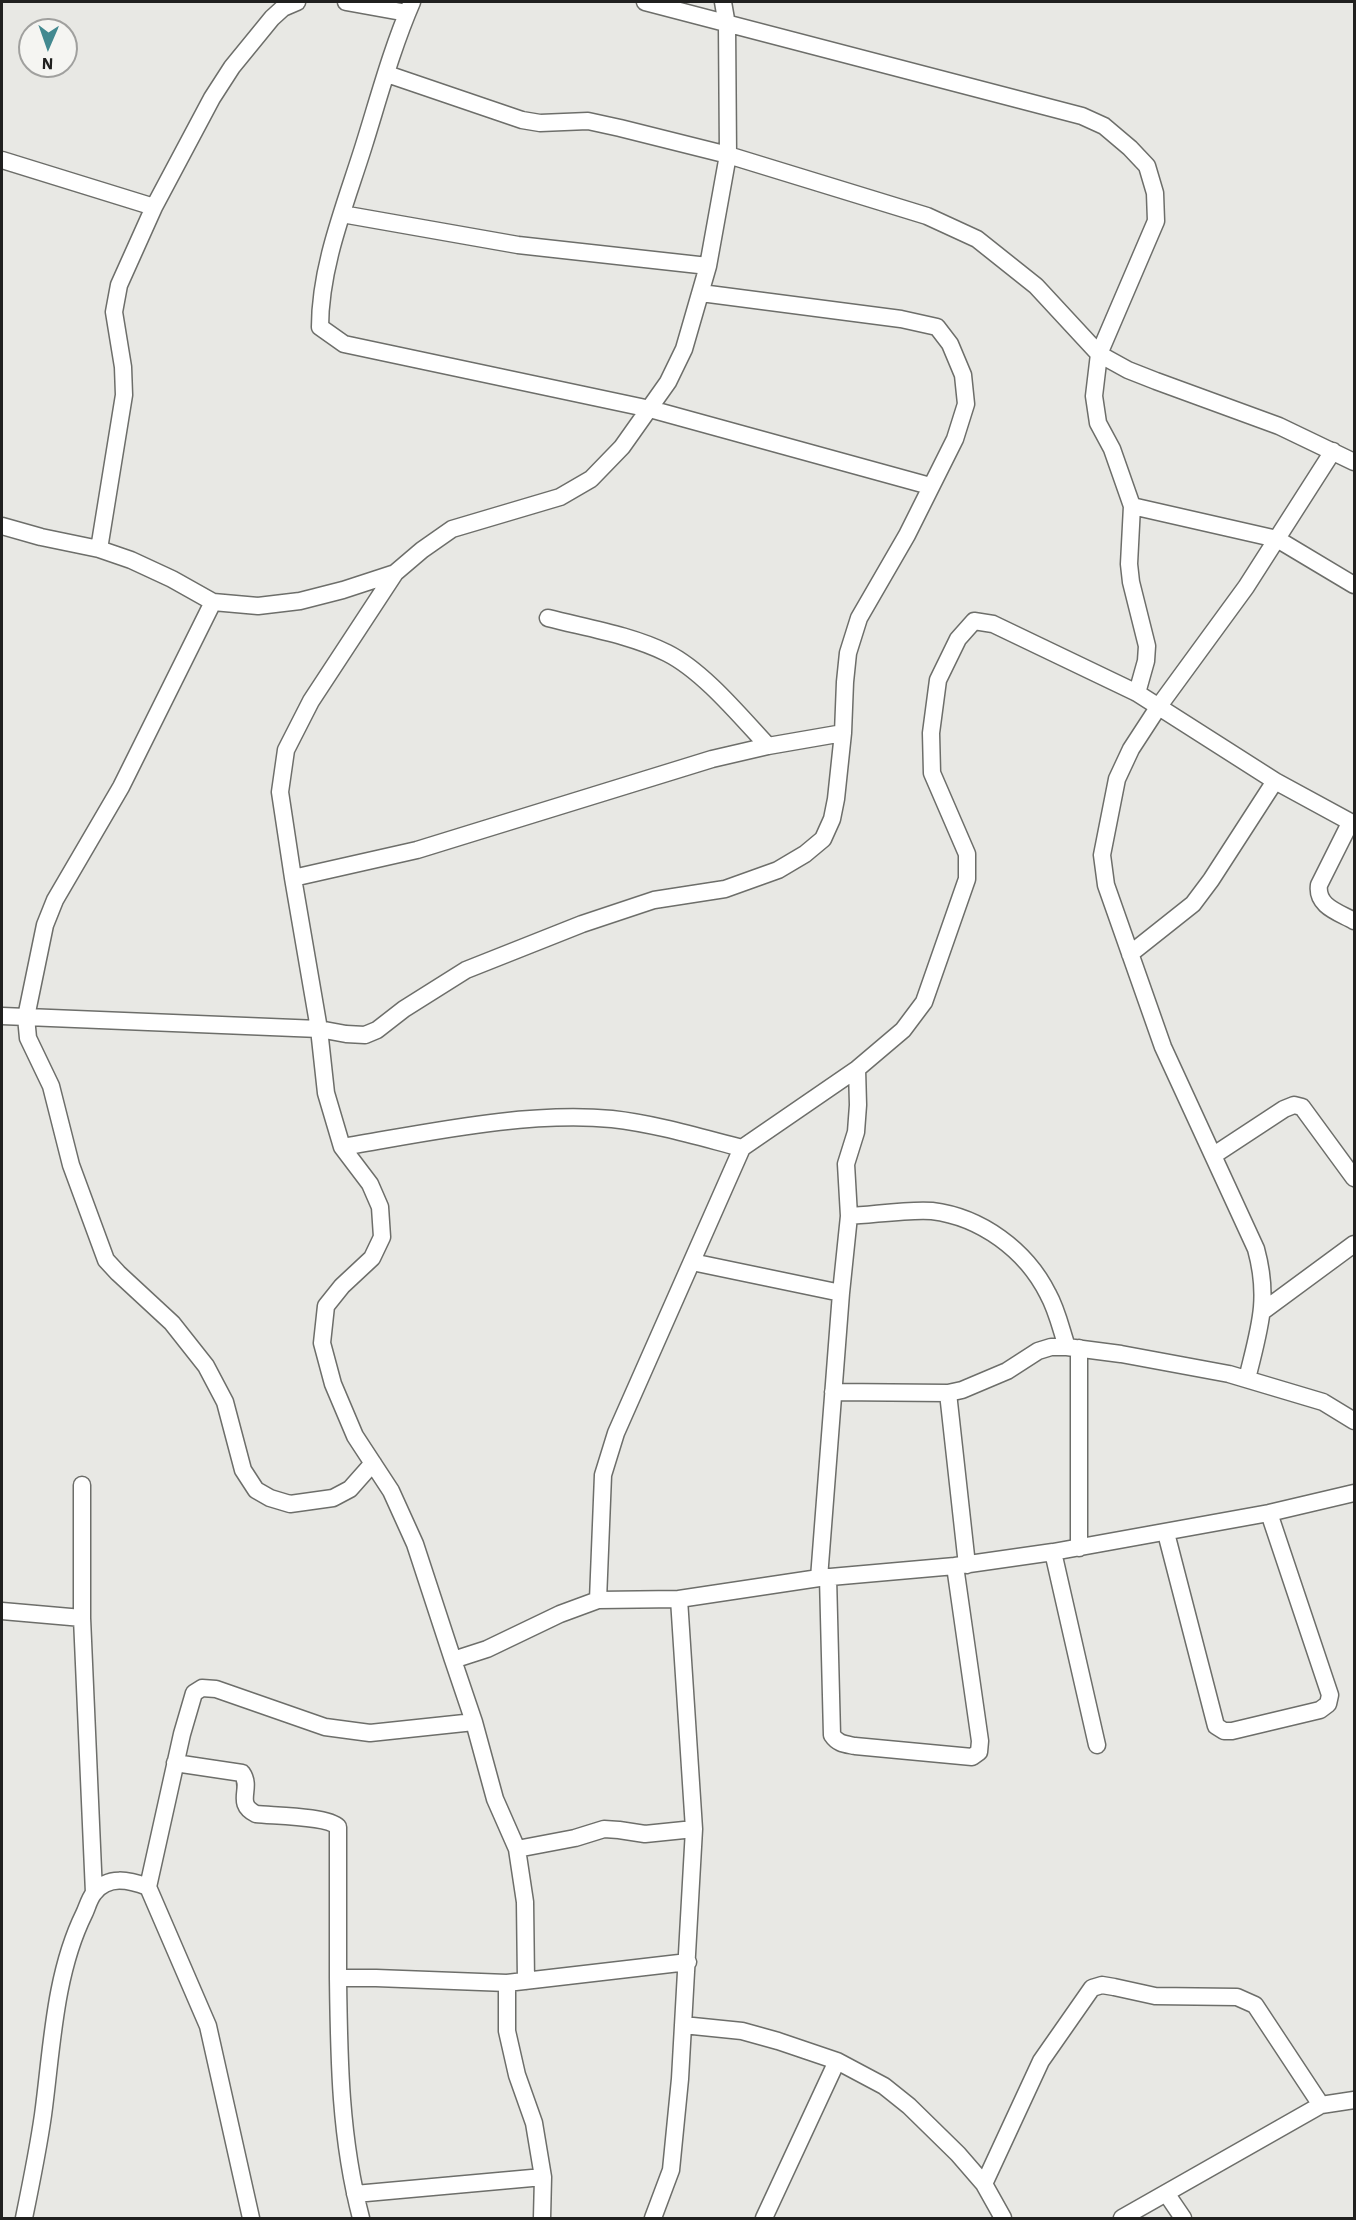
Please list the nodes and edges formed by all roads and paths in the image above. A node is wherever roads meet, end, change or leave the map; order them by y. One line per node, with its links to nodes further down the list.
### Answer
1 (297, 2): 10 (street)
2 (346, 2): 5 (street)
3 (645, 2): 6 (street)
4 (723, 2): 6 (street)
5 (409, 7): 7 (street)
6 (727, 25): 8 (street); 14 (street)
7 (387, 74): 8 (street); 11 (street)
8 (728, 155): 12 (street); 14 (street)
9 (2, 160): 10 (street)
10 (154, 207): 22 (street)
11 (342, 214): 12 (street); 15 (street)
12 (708, 266): 13 (street)
13 (701, 293): 15 (street); 18 (street)
14 (1099, 354): 16 (street); 19 (street)
15 (650, 409): 18 (street); 23 (street)
16 (1333, 451): 17 (street); 21 (street)
17 (1354, 462)
18 (930, 486): 29 (street)
19 (1132, 506): 21 (street); 27 (street)
20 (2, 526): 22 (street)
21 (1277, 539): 24 (street); 28 (street)
22 (99, 549): 25 (street)
23 (394, 573): 25 (street); 33 (street)
24 (1354, 585)
25 (213, 602): 37 (street)
26 (548, 618): 30 (street)
27 (1137, 693): 28 (street); 39 (street)
28 (1159, 706): 31 (street); 35 (street)
29 (843, 733): 30 (street); 38 (street)
30 (768, 746): 33 (street)
31 (1275, 781): 32 (street); 35 (street)
32 (1352, 824): 34 (street)
33 (293, 878): 38 (street)
34 (1354, 921)
35 (1130, 954): 42 (street)
36 (2, 1016): 37 (street)
37 (26, 1017): 38 (street); 54 (street)
38 (319, 1029): 40 (street)
39 (856, 1069): 41 (street); 44 (street)
40 (342, 1147): 41 (street); 54 (street)
41 (742, 1148): 46 (street)
42 (1214, 1155): 43 (street); 48 (street)
43 (1354, 1178)
44 (849, 1216): 47 (street); 49 (street)
45 (1354, 1244): 48 (street)
46 (692, 1262): 47 (street); 64 (street)
47 (841, 1293): 51 (street)
48 (1263, 1311): 50 (street)
49 (1073, 1347): 50 (street); 52 (street); 59 (street)
50 (1247, 1379): 53 (street)
51 (833, 1392): 52 (street); 62 (street)
52 (948, 1393): 61 (street)
53 (1354, 1421)
54 (374, 1463): 67 (street)
55 (82, 1485): 66 (street)
56 (1354, 1493): 57 (street)
57 (1269, 1513): 58 (street); 58 (street)
58 (1166, 1533): 59 (street)
59 (1079, 1548): 60 (street)
60 (1053, 1552): 61 (street); 69 (street)
61 (961, 1565): 62 (street); 62 (street)
62 (824, 1577): 63 (street)
63 (679, 1599): 64 (street); 71 (street)
64 (598, 1600): 67 (street)
65 (2, 1611): 66 (street)
66 (82, 1618): 74 (street)
67 (453, 1660): 68 (street)
68 (474, 1722): 70 (street); 72 (street)
69 (1097, 1745)
70 (175, 1763): 73 (street); 76 (street)
71 (694, 1829): 72 (street); 75 (street)
72 (517, 1849): 77 (street)
73 (148, 1887): 74 (street); 88 (street)
74 (94, 1893): 87 (street)
75 (688, 1962): 77 (street); 79 (street)
76 (338, 1978): 78 (street); 86 (street)
77 (526, 1981): 78 (street)
78 (507, 1983): 83 (street)
79 (684, 2025): 80 (street); 91 (street)
80 (837, 2061): 84 (street); 92 (street)
81 (1354, 2100): 82 (street)
82 (1321, 2105): 84 (street); 85 (street)
83 (543, 2177): 86 (street); 90 (street)
84 (984, 2184): 93 (street)
85 (1166, 2193): 94 (street); 95 (street)
86 (355, 2194): 89 (street)
87 (24, 2218)
88 (251, 2218)
89 (361, 2218)
90 (542, 2218)
91 (653, 2218)
92 (764, 2218)
93 (1003, 2218)
94 (1122, 2218)
95 (1183, 2218)

